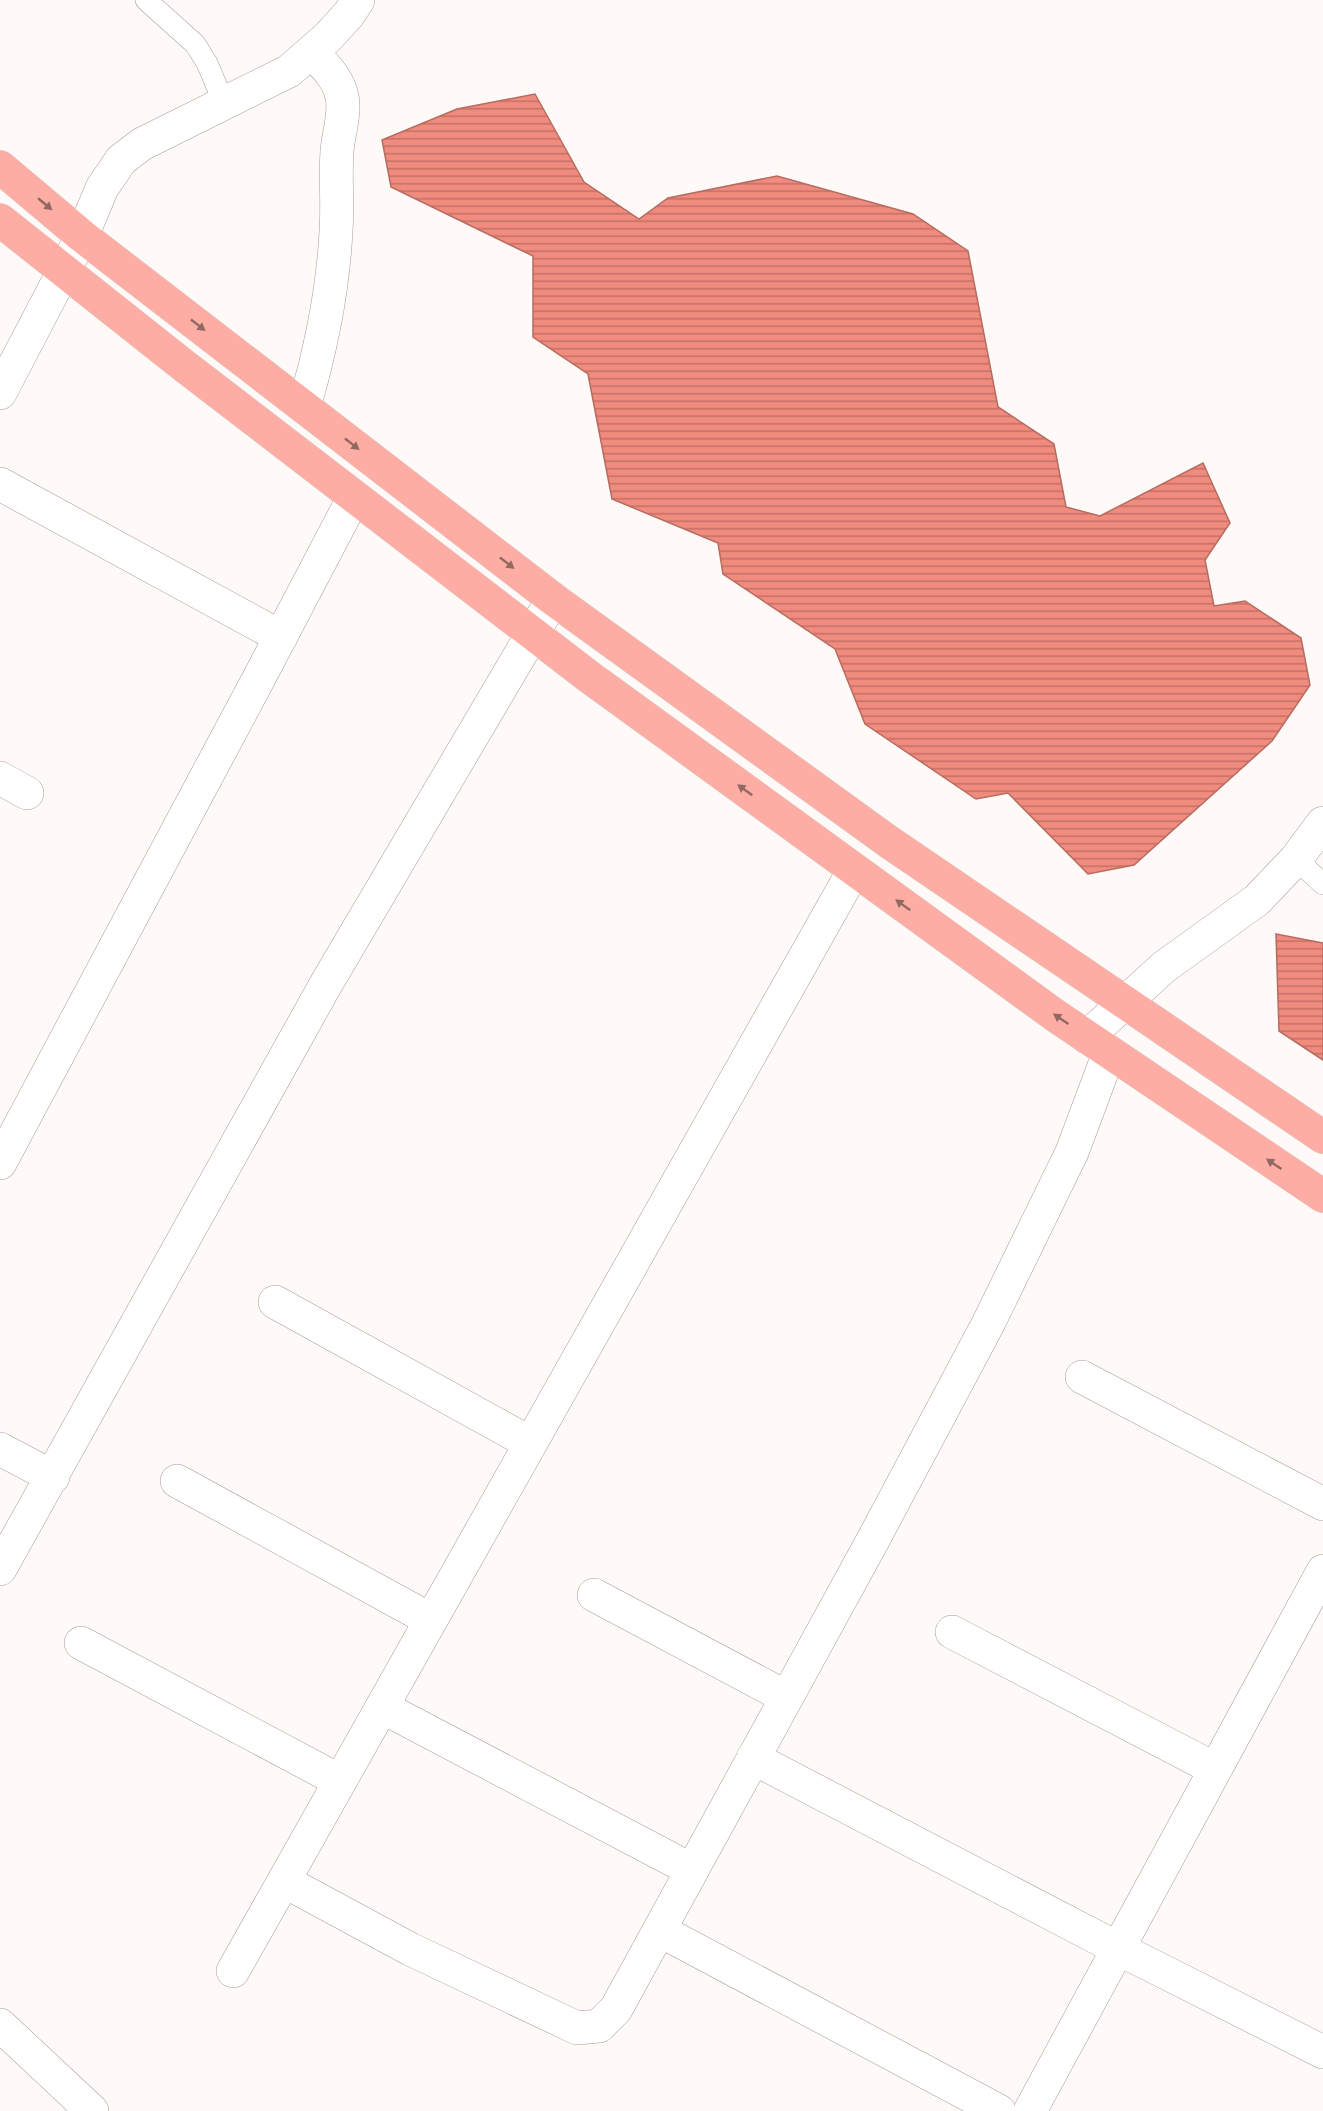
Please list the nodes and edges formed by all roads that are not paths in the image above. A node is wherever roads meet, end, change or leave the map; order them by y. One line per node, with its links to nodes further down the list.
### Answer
1 (146, 0): 4 (lane)
2 (358, 0): 3 (street)
3 (312, 52): 4 (street); 10 (street)
4 (224, 103): 7 (street)
5 (0, 167): 7 (main road, one-way to 7)
6 (0, 220): 8 (main road)
7 (82, 236): 8 (street); 10 (main road, one-way to 10)
8 (64, 272): 9 (street); 12 (main road)
9 (0, 393)
10 (304, 407): 13 (main road, one-way to 13)
11 (0, 484): 15 (street)
12 (354, 497): 14 (main road); 15 (street)
13 (553, 599): 14 (street); 20 (main road)
14 (532, 634): 18 (main road, one-way to 14); 29 (street)
15 (280, 636): 23 (street)
16 (1323, 823): 17 (street)
17 (1296, 859): 19 (lane); 20 (street)
18 (855, 870): 21 (main road, one-way to 18); 27 (street)
19 (1323, 884)
20 (1124, 1002): 21 (street); 22 (main road)
21 (1098, 1045): 24 (main road, one-way to 21); 38 (street)
22 (1323, 1137)
23 (0, 1163)
24 (1323, 1196)
25 (274, 1302): 27 (street)
26 (1082, 1377): 31 (street)
27 (530, 1443): 35 (street)
28 (0, 1449): 29 (street)
29 (53, 1477): 32 (street)
30 (177, 1481): 35 (street)
31 (1323, 1504)
32 (0, 1569)
33 (1323, 1571): 41 (street)
34 (594, 1594): 38 (street)
35 (431, 1620): 39 (street)
36 (952, 1632): 41 (street)
37 (81, 1643): 42 (street)
38 (786, 1697): 40 (street)
39 (382, 1707): 42 (street); 43 (street)
40 (753, 1758): 43 (street); 46 (street)
41 (1215, 1769): 46 (street)
42 (340, 1781): 44 (street)
43 (692, 1870): 45 (street)
44 (284, 1881): 45 (street); 47 (street)
45 (659, 1930): 51 (street)
46 (1117, 1948): 49 (street); 52 (street)
47 (233, 1971)
48 (0, 2025): 50 (street)
49 (1323, 2052)
50 (92, 2111)
51 (999, 2111)
52 (1030, 2111)

